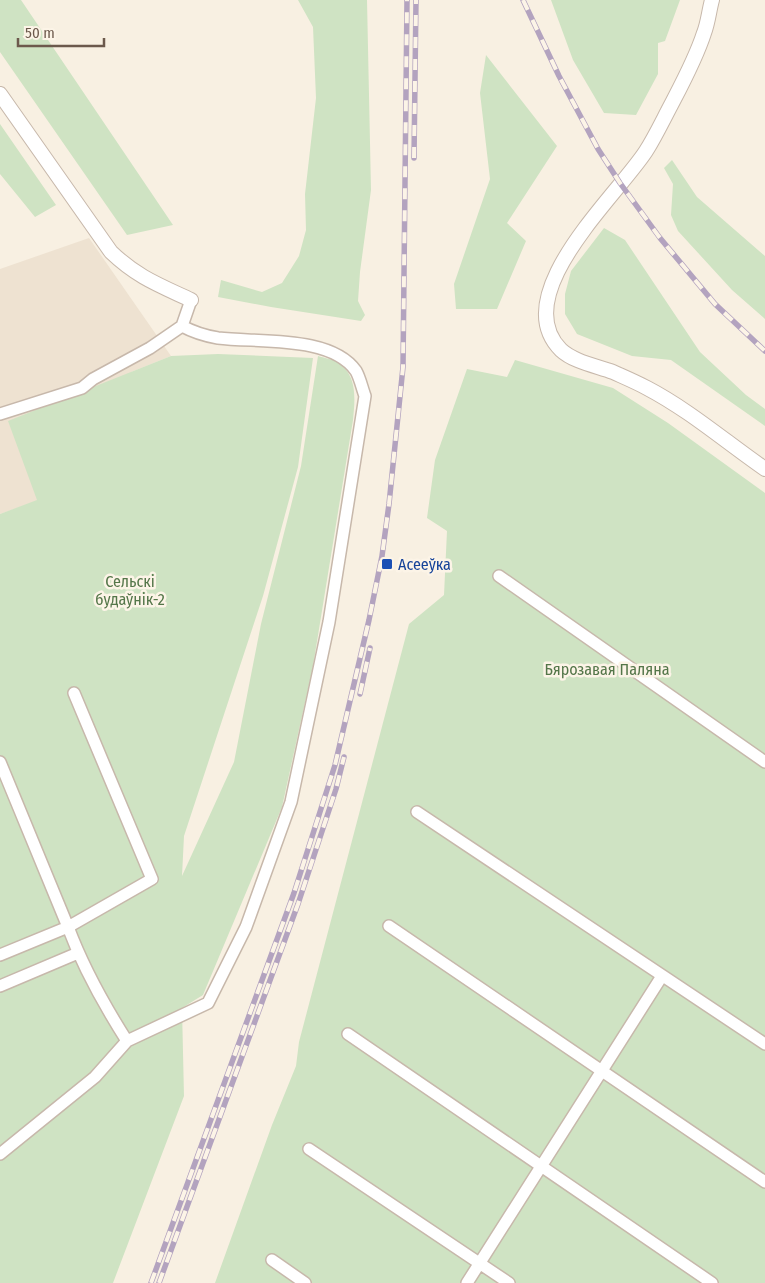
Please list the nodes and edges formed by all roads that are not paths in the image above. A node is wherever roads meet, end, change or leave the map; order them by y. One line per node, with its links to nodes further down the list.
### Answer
1 (712, 0): 6 (street)
2 (0, 94): 3 (street)
3 (191, 300): 4 (street)
4 (182, 326): 5 (street); 19 (street)
5 (0, 414)
6 (765, 469)
7 (499, 576): 10 (street)
8 (74, 693): 13 (street)
9 (0, 762): 13 (street)
10 (765, 762)
11 (418, 812): 16 (street)
12 (389, 926): 21 (street)
13 (68, 927): 14 (street); 15 (street)
14 (78, 953): 17 (street); 19 (street)
15 (0, 955)
16 (662, 976): 20 (street); 21 (street)
17 (0, 986)
18 (348, 1034): 24 (street)
19 (127, 1042): 23 (street)
20 (765, 1044)
21 (602, 1071): 24 (street); 25 (street)
22 (309, 1149): 27 (street)
23 (0, 1154)
24 (541, 1166): 27 (street); 31 (street)
25 (765, 1182)
26 (272, 1260): 28 (street)
27 (480, 1263): 29 (street); 30 (street)
28 (305, 1283)
29 (468, 1283)
30 (509, 1283)
31 (712, 1283)

